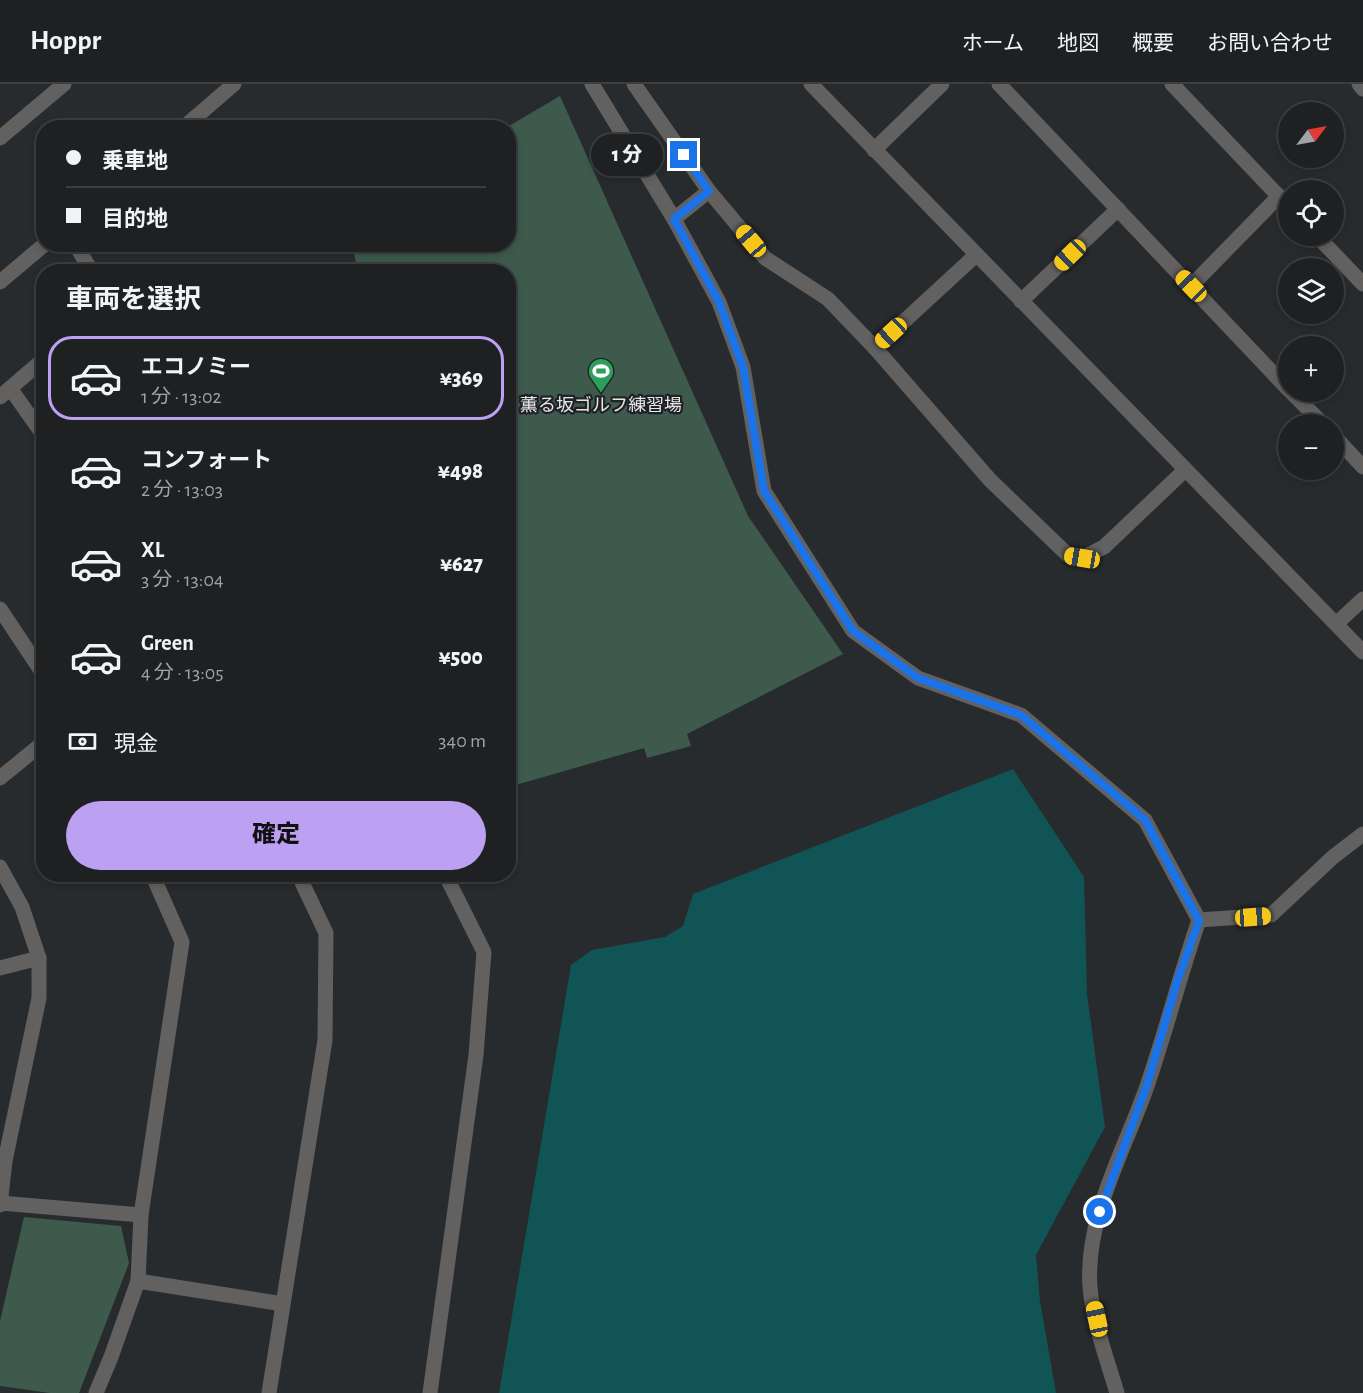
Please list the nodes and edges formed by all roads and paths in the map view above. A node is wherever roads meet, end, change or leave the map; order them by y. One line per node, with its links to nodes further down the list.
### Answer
1 (64, 84): 12 (street)
2 (234, 84): 11 (street)
3 (592, 84): 18 (street)
4 (634, 84): 14 (street)
5 (812, 84): 13 (street)
6 (942, 84): 13 (street)
7 (999, 84): 17 (street)
8 (1172, 84): 15 (street)
9 (1359, 84): 10 (street)
10 (1363, 88)
11 (192, 120)
12 (0, 138)
13 (874, 150): 21 (street)
14 (709, 191): 18 (street); 26 (street)
15 (1278, 195)
16 (1278, 206): 24 (street)
17 (1118, 209): 24 (street); 25 (street)
18 (674, 219): 48 (street)
19 (1327, 246): 22 (street)
20 (36, 252): 23 (street)
21 (976, 255): 25 (street); 26 (street)
22 (1362, 281)
23 (0, 282)
24 (1191, 286): 28 (street)
25 (1021, 301): 35 (street)
26 (874, 348): 35 (street)
27 (36, 366): 29 (street)
28 (1278, 377)
29 (5, 393): 32 (street)
30 (1302, 402): 31 (street)
31 (1313, 414)
32 (36, 427)
33 (1344, 447): 34 (street)
34 (1363, 467)
35 (1185, 470): 38 (street)
36 (1363, 599): 38 (street)
37 (0, 609): 40 (street)
38 (1336, 624): 39 (street)
39 (1363, 652)
40 (36, 663)
41 (36, 749): 42 (street)
42 (0, 778)
43 (1363, 834): 48 (street)
44 (0, 867): 49 (street)
45 (156, 882): 53 (street)
46 (302, 882): 55 (street)
47 (449, 882): 58 (street)
48 (1199, 921): 59 (street)
49 (39, 958): 50 (street); 51 (street)
50 (0, 968)
51 (3, 1163): 52 (street)
52 (0, 1204): 53 (street)
53 (141, 1215): 54 (street)
54 (138, 1281): 55 (street); 56 (street)
55 (283, 1304): 57 (street)
56 (96, 1393)
57 (269, 1393)
58 (430, 1393)
59 (1118, 1393)

